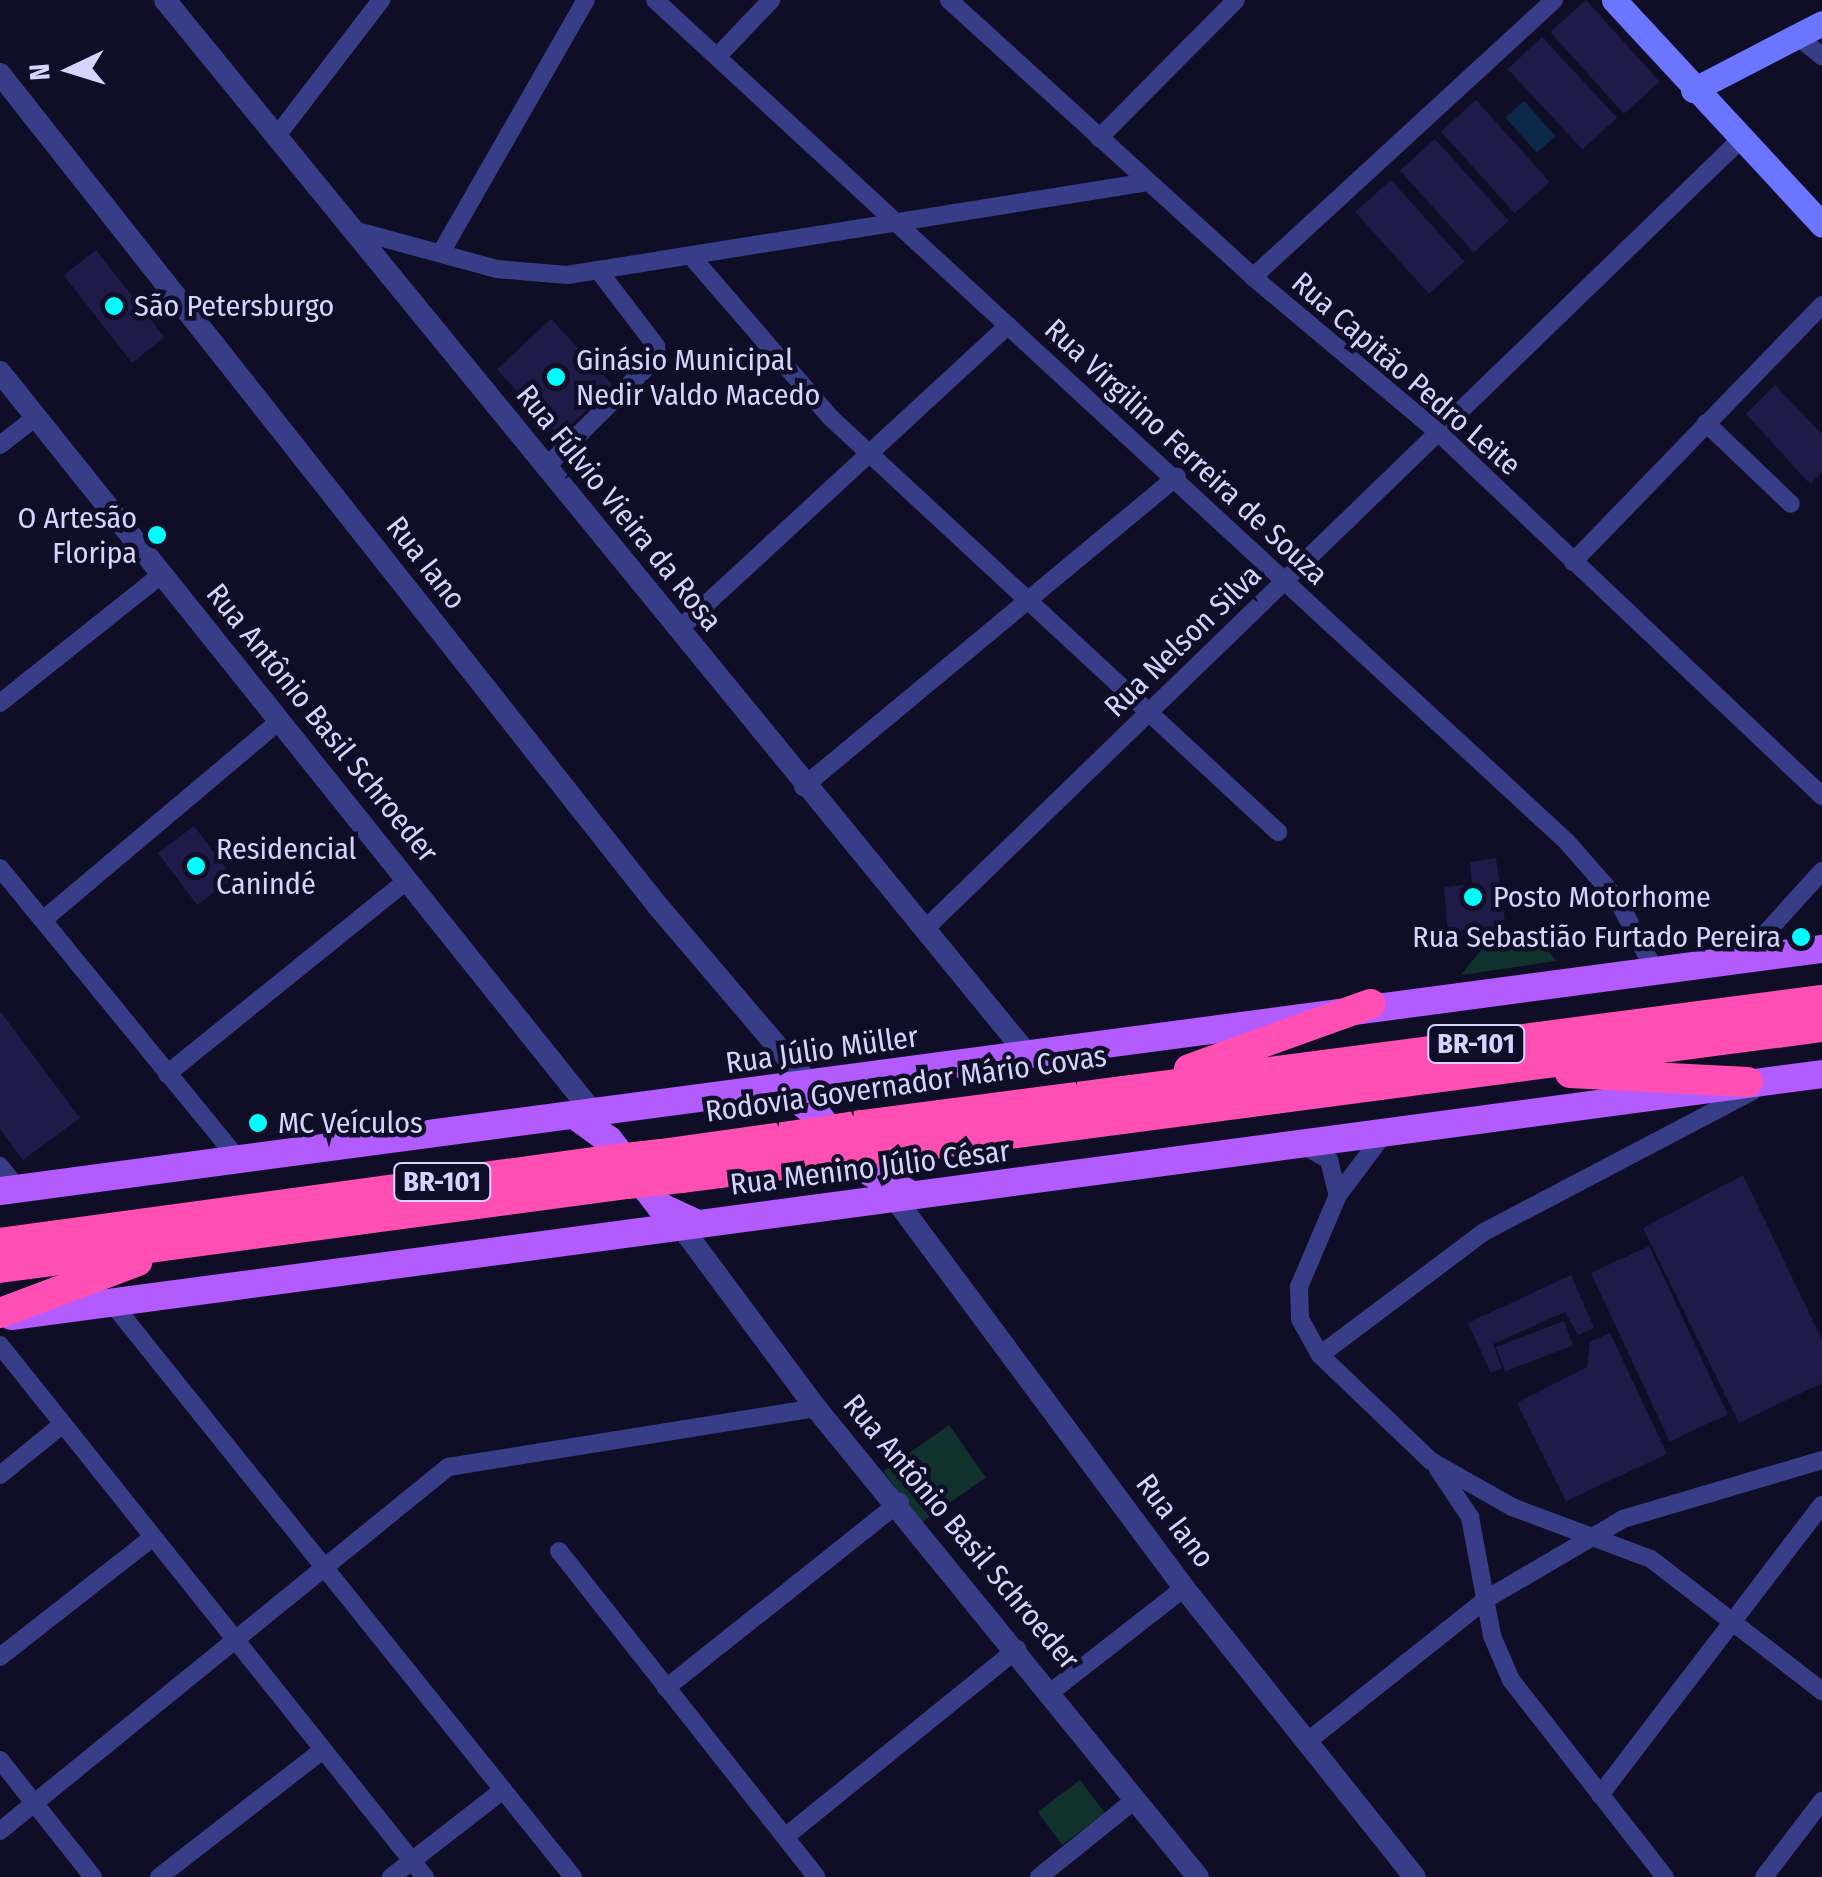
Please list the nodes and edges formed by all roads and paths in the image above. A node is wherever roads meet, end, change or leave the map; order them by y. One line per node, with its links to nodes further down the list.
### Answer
1 (164, 0): 16 (street, Rua Fúlvio Vieira da Rosa)
2 (381, 0): 16 (street)
3 (586, 0): 23 (street)
4 (655, 0): 13 (street, Rua Virgilino Ferreira de Souza)
5 (771, 0): 13 (street)
6 (949, 0): 17 (street, Rua Capitão Pedro Leite)
7 (1554, 0): 26 (street)
8 (1614, 0): 15 (main road)
9 (1232, 2): 17 (street)
10 (1822, 24): 11 (main road)
11 (1796, 36): 12 (street); 15 (main road)
12 (1822, 56)
13 (717, 57): 20 (street, Rua Virgilino Ferreira de Souza)
14 (3, 84): 66 (street, Rua Iano)
15 (1692, 90): 18 (main road)
16 (276, 137): 22 (street, Rua Fúlvio Vieira da Rosa)
17 (1100, 138): 19 (street, Rua Capitão Pedro Leite)
18 (1739, 141): 21 (main road); 32 (street, Rua Nelson Silva)
19 (1148, 182): 20 (street); 26 (street, Rua Capitão Pedro Leite)
20 (894, 220): 24 (street); 28 (street, Rua Virgilino Ferreira de Souza)
21 (1822, 226)
22 (357, 232): 23 (street); 35 (street, Rua Fúlvio Vieira da Rosa)
23 (442, 251): 25 (street)
24 (690, 256): 25 (street); 34 (street)
25 (598, 270): 35 (street)
26 (1253, 277): 32 (street, Rua Capitão Pedro Leite)
27 (1822, 305): 31 (street)
28 (1008, 326): 34 (street); 36 (street, Rua Virgilino Ferreira de Souza)
29 (0, 372): 30 (street, Rua Antônio Basil Schroeder)
30 (36, 417): 33 (street); 39 (street, Rua Antônio Basil Schroeder)
31 (1706, 422): 37 (street); 38 (street)
32 (1438, 432): 38 (street, Rua Capitão Pedro Leite); 40 (street, Rua Nelson Silva)
33 (0, 446)
34 (872, 454): 41 (street); 42 (street)
35 (549, 464): 42 (street, Rua Fúlvio Vieira da Rosa)
36 (1178, 478): 40 (street, Rua Virgilino Ferreira de Souza); 41 (street)
37 (1791, 504)
38 (1574, 562): 47 (street, Rua Capitão Pedro Leite)
39 (162, 574): 43 (street); 45 (street, Rua Antônio Basil Schroeder)
40 (1285, 580): 44 (street, Rua Nelson Silva); 56 (street, Rua Virgilino Ferreira de Souza)
41 (1030, 601): 44 (street); 46 (street)
42 (678, 630): 46 (street, Rua Fúlvio Vieira da Rosa)
43 (0, 703)
44 (1153, 708): 48 (street); 53 (street, Rua Nelson Silva)
45 (280, 721): 51 (street, Rua Antônio Basil Schroeder); 52 (street)
46 (803, 787): 53 (street, Rua Fúlvio Vieira da Rosa)
47 (1822, 796)
48 (1278, 832)
49 (0, 868): 52 (street)
50 (1822, 871): 55 (street)
51 (407, 880): 62 (street); 68 (street, Rua Antônio Basil Schroeder)
52 (43, 920): 62 (street)
53 (924, 930): 60 (street, Rua Fúlvio Vieira da Rosa)
54 (1822, 949): 55 (main road)
55 (1744, 957): 56 (main road)
56 (1653, 967): 58 (main road, Rua Júlio Müller)
57 (1822, 1000): 67 (highway, Rodovia Governador Mário Covas / BR-101)
58 (1371, 1004): 60 (main road, Rua Júlio Müller); 67 (highway)
59 (1822, 1026): 61 (highway, Rodovia Governador Mário Covas / BR-101)
60 (1026, 1054): 66 (main road, Rua Júlio Müller)
61 (1492, 1070): 65 (highway); 70 (highway, Rodovia Governador Mário Covas / BR-101)
62 (167, 1074): 72 (street)
63 (1822, 1074): 64 (main road, Rua Menino Júlio César)
64 (1783, 1077): 65 (main road, Rua Menino Júlio César); 87 (street)
65 (1748, 1082): 69 (main road, Rua Menino Júlio César)
66 (807, 1085): 68 (main road, Rua Júlio Müller); 70 (main road, Rua Iano)
67 (1130, 1089): 70 (highway, Rodovia Governador Mário Covas / BR-101, bridge)
68 (596, 1114): 72 (main road, Rua Júlio Müller); 74 (main road, Rua Antônio Basil Schroeder)
69 (1384, 1136): 71 (main road, Rua Menino Júlio César); 77 (street)
70 (840, 1145): 74 (highway, Rodovia Governador Mário Covas / BR-101, bridge); 74 (highway, Rodovia Governador Mário Covas / BR-101, bridge); 76 (main road, Rua Iano); 78 (main road)
71 (1304, 1146): 76 (main road, Rua Menino Júlio César); 77 (street)
72 (238, 1159): 75 (main road, Rua Júlio Müller)
73 (0, 1166): 75 (street)
74 (623, 1170): 79 (main road, Rua Antônio Basil Schroeder); 80 (main road); 81 (highway, Rodovia Governador Mário Covas / BR-101); 82 (highway, Rodovia Governador Mário Covas / BR-101)
75 (9, 1190)
76 (902, 1195): 78 (main road, Rua Menino Júlio César); 99 (street, Rua Iano)
77 (1338, 1195): 87 (street)
78 (850, 1202): 79 (main road, Rua Menino Júlio César)
79 (687, 1224): 80 (main road, Rua Menino Júlio César); 88 (street, Rua Antônio Basil Schroeder)
80 (642, 1230): 84 (main road, Rua Menino Júlio César)
81 (188, 1242): 83 (highway, Rodovia Governador Mário Covas / BR-101); 85 (highway)
82 (0, 1243)
83 (0, 1268)
84 (112, 1303): 85 (main road, Rua Menino Júlio César); 98 (street)
85 (0, 1315)
86 (0, 1345): 89 (street)
87 (1320, 1355): 91 (street)
88 (816, 1408): 93 (street, Rua Antônio Basil Schroeder); 98 (street)
89 (63, 1424): 92 (street); 95 (street)
90 (1822, 1460): 96 (street)
91 (1432, 1461): 96 (street); 100 (street)
92 (0, 1474)
93 (900, 1502): 103 (street, Rua Antônio Basil Schroeder); 105 (street)
94 (1822, 1505): 101 (street)
95 (153, 1536): 102 (street); 104 (street)
96 (1594, 1536): 100 (street); 101 (street)
97 (559, 1552): 105 (street)
98 (326, 1569): 102 (street); 111 (street)
99 (1184, 1588): 107 (street); 108 (street, Rua Iano)
100 (1488, 1598): 108 (street); 112 (street)
101 (1734, 1622): 106 (street); 112 (street)
102 (236, 1640): 109 (street); 115 (street)
103 (1017, 1649): 107 (street, Rua Antônio Basil Schroeder); 117 (street)
104 (0, 1658)
105 (666, 1688): 117 (street)
106 (1822, 1691)
107 (1051, 1692): 113 (street, Rua Antônio Basil Schroeder)
108 (1308, 1741): 127 (street, Rua Iano)
109 (323, 1750): 118 (street); 120 (street)
110 (0, 1760): 115 (street)
111 (502, 1790): 118 (street); 123 (street)
112 (1600, 1796): 128 (street)
113 (1136, 1799): 125 (street); 126 (street, Rua Antônio Basil Schroeder)
114 (1822, 1801): 129 (street)
115 (34, 1804): 116 (street); 119 (street)
116 (0, 1831)
117 (784, 1837): 124 (street)
118 (412, 1861): 121 (street); 122 (street)
119 (93, 1877)
120 (160, 1877)
121 (392, 1877)
122 (425, 1877)
123 (573, 1877)
124 (816, 1877)
125 (1039, 1877)
126 (1198, 1877)
127 (1415, 1877)
128 (1665, 1877)
129 (1764, 1877)

